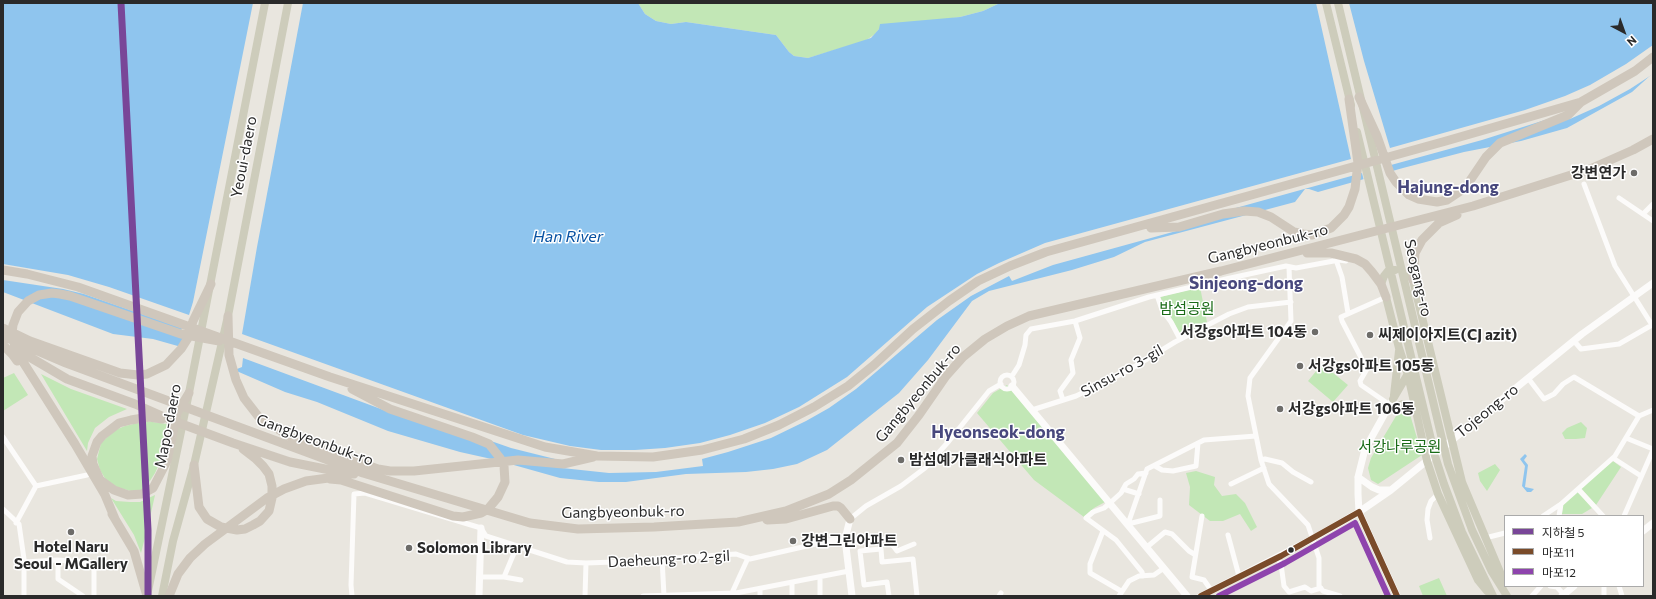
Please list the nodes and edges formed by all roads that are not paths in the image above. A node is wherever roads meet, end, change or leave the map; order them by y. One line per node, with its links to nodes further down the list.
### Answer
1 (265, 3): 24 (main road, Yeoui-daero)
2 (288, 3): 31 (main road, Yeoui-daero)
3 (1326, 3): 7 (main road, Seogang-ro)
4 (1338, 3): 6 (main road, Seogang-ro)
5 (1653, 57): 8 (highway)
6 (1359, 97): 8 (highway); 141 (main road, Seogang-ro)
7 (1349, 99): 16 (highway); 165 (main road, Seogang-ro)
8 (1580, 102): 16 (highway)
9 (1653, 139): 13 (highway, Gangbyeonbuk-ro)
10 (1584, 184): 28 (street)
11 (1619, 198): 14 (street)
12 (1653, 204): 14 (street)
13 (1473, 206): 17 (highway, Gangbyeonbuk-ro); 22 (highway)
14 (1643, 214): 15 (street)
15 (1653, 221)
16 (1134, 229): 64 (highway)
17 (1296, 252): 21 (highway); 98 (highway, Gangbyeonbuk-ro)
18 (1336, 260): 19 (street); 21 (street); 30 (street)
19 (1289, 267): 26 (street); 29 (street)
20 (3, 270): 40 (highway)
21 (1372, 272): 25 (highway)
22 (1413, 280): 25 (main road); 34 (main road)
23 (1653, 283): 28 (main road, Tojeong-ro)
24 (211, 284): 33 (highway); 48 (main road, Mapo-daero)
25 (1381, 284): 27 (highway)
26 (1156, 295): 32 (street); 36 (street, Sinsu-ro 3-gil)
27 (1386, 297): 30 (street); 41 (main road)
28 (1634, 298): 38 (main road, Tojeong-ro); 38 (street)
29 (1291, 302): 36 (street, Sinsu-ro 3-gil); 56 (street)
30 (1348, 313): 50 (street)
31 (228, 316): 64 (highway); 68 (main road)
32 (1075, 320): 43 (street); 49 (street, Sinsu-ro 3-gil)
33 (3, 328)
34 (1424, 328): 42 (main road); 59 (main road)
35 (3, 336): 73 (highway, Gangbyeonbuk-ro)
36 (1180, 339): 49 (street, Sinsu-ro 3-gil)
37 (3, 340): 55 (highway)
38 (1574, 341): 45 (main road, Tojeong-ro)
39 (3, 346): 76 (highway)
40 (251, 348): 44 (highway); 99 (highway)
41 (1399, 348): 42 (main road); 50 (main road)
42 (1408, 375): 50 (main road); 51 (main road)
43 (1012, 376): 46 (street); 47 (street)
44 (330, 377): 64 (highway); 79 (highway)
45 (1528, 378): 54 (street); 59 (main road, Tojeong-ro)
46 (1000, 384): 47 (street); 100 (street)
47 (1012, 386): 52 (main road)
48 (189, 393): 63 (highway)
49 (1063, 400): 52 (street, Sinsu-ro 3-gil)
50 (1390, 405): 51 (main road); 78 (main road)
51 (1416, 409): 67 (main road)
52 (1032, 410): 89 (main road)
53 (1653, 412): 54 (street)
54 (1638, 416): 58 (street)
55 (172, 420): 60 (highway); 63 (highway)
56 (1256, 436): 61 (street); 66 (street)
57 (3, 437): 82 (street)
58 (1626, 438): 62 (street); 65 (street)
59 (1451, 440): 67 (main road, Tojeong-ro); 110 (main road)
60 (233, 443): 68 (highway); 75 (highway)
61 (1198, 443): 70 (street); 70 (street)
62 (1653, 449): 69 (street)
63 (173, 456): 146 (main road, Mapo-daero)
64 (597, 456)
65 (1612, 458): 77 (street); 83 (street)
66 (1261, 460): 72 (street); 80 (street)
67 (1427, 461): 85 (main road, Tojeong-ro); 87 (main road)
68 (194, 462): 147 (main road)
69 (1647, 464): 71 (street); 77 (street)
70 (1155, 466): 74 (street)
71 (1653, 467)
72 (1264, 468): 81 (street); 111 (street)
73 (363, 473): 75 (highway); 98 (highway, Gangbyeonbuk-ro)
74 (1146, 473): 84 (street); 86 (street)
75 (350, 474): 79 (highway)
76 (87, 475): 82 (street); 99 (highway)
77 (1641, 476): 96 (street)
78 (1358, 477): 85 (main road); 92 (main road)
79 (330, 479): 148 (highway)
80 (1311, 482)
81 (1231, 484)
82 (36, 486): 101 (street)
83 (1578, 488): 90 (street); 95 (street)
84 (1123, 489): 86 (street); 89 (street)
85 (1391, 490): 92 (main road, Tojeong-ro)
86 (1139, 494): 103 (street)
87 (1438, 494): 109 (street); 165 (main road)
88 (1160, 500): 103 (street)
89 (1110, 503): 103 (main road); 106 (street)
90 (1562, 504): 93 (street); 94 (street)
91 (3, 509): 101 (street)
92 (1359, 512): 111 (main road, Tojeong-ro); 164 (main road)
93 (1545, 515)
94 (1559, 515)
95 (1602, 515)
96 (1624, 515)
97 (1202, 516): 116 (street)
98 (758, 518): 100 (highway)
99 (115, 519): 146 (highway)
100 (850, 519): 112 (main road)
101 (16, 523): 121 (street)
102 (1653, 523): 105 (main road)
103 (1128, 524): 115 (main road)
104 (481, 528): 114 (street, Daeheung-ro 2-gil); 127 (main road); 149 (street, Daeheung-ro 2-gil)
105 (1644, 530)
106 (1103, 531): 125 (street); 139 (street)
107 (1504, 533): 110 (street)
108 (1228, 535): 126 (street)
109 (1430, 538)
110 (1485, 538): 132 (main road)
111 (1312, 539): 119 (main road, Tojeong-ro); 136 (street)
112 (846, 541): 113 (street, Daeheung-ro 2-gil); 118 (street, Daeheung-ro 2-gil); 124 (main road)
113 (914, 544)
114 (517, 546): 122 (street, Daeheung-ro 2-gil); 128 (street)
115 (1147, 548): 116 (street); 123 (main road)
116 (1194, 554): 138 (street)
117 (662, 558): 118 (street, Daeheung-ro 2-gil); 122 (street, Daeheung-ro 2-gil); 153 (street)
118 (748, 558): 142 (street)
119 (1277, 558): 126 (main road, Tojeong-ro); 140 (street)
120 (58, 561): 121 (street); 144 (street); 145 (street)
121 (25, 562): 143 (street)
122 (586, 563): 151 (street)
123 (1164, 568): 125 (street); 161 (main road)
124 (849, 571): 129 (street); 158 (main road)
125 (1143, 576): 139 (street)
126 (1239, 576): 138 (main road, Tojeong-ro)
127 (479, 577): 128 (street); 150 (main road)
128 (504, 577): 130 (street)
129 (820, 577): 131 (street); 157 (street)
130 (521, 580)
131 (792, 583): 137 (street); 156 (street)
132 (1504, 587)
133 (1540, 587): 166 (street)
134 (1556, 587): 167 (street)
135 (1573, 587): 167 (main road)
136 (1321, 588): 140 (street); 163 (street)
137 (760, 589): 142 (street); 155 (street)
138 (1211, 590): 162 (main road, Tojeong-ro)
139 (1120, 594)
140 (1312, 594)
141 (1506, 594)
142 (731, 595): 154 (street)
143 (24, 596)
144 (83, 596)
145 (94, 596)
146 (147, 596)
147 (162, 596)
148 (169, 596)
149 (352, 596)
150 (479, 596)
151 (585, 596)
152 (643, 596): 153 (street)
153 (663, 596): 154 (street)
154 (704, 596)
155 (760, 596)
156 (792, 596)
157 (820, 596)
158 (852, 596)
159 (889, 596): 160 (street)
160 (917, 596)
161 (1187, 596)
162 (1201, 596)
163 (1340, 596)
164 (1397, 596)
165 (1493, 596)
166 (1532, 596)
167 (1564, 596)

